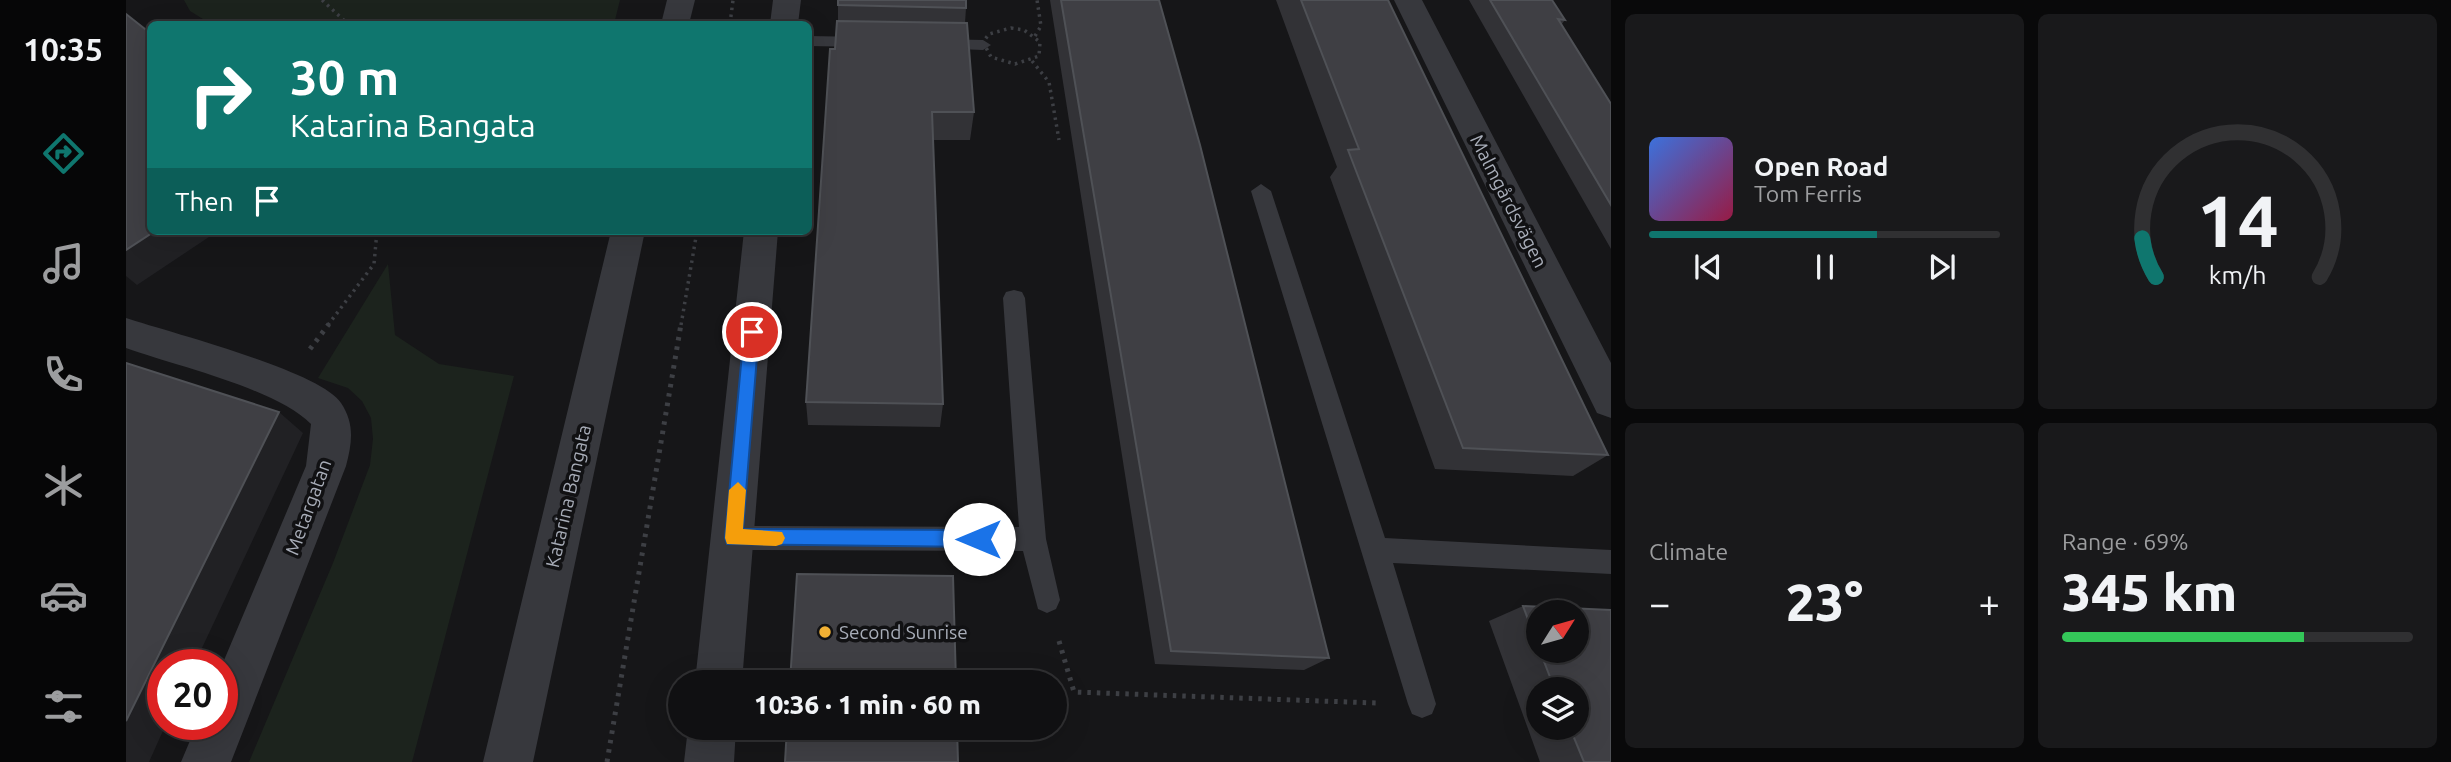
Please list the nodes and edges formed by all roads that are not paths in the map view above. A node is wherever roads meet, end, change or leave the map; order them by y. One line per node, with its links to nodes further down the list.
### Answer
1 (681, 0): 4 (street)
2 (787, 0): 5 (street)
3 (1408, 0): 15 (street, Malmgårdsvägen)
4 (676, 21)
5 (784, 21)
6 (812, 41): 7 (lane)
7 (889, 43)
8 (916, 43): 9 (lane)
9 (983, 45)
10 (1261, 191): 18 (lane)
11 (627, 235): 27 (street, Katarina Bangata)
12 (761, 235): 16 (street)
13 (1014, 298): 17 (lane)
14 (126, 334): 22 (street, Metargatan)
15 (1611, 401)
16 (734, 538): 17 (lane); 21 (street)
17 (1033, 539): 20 (lane)
18 (1376, 550): 19 (lane); 23 (lane)
19 (1611, 562)
20 (1047, 600)
21 (719, 670)
22 (238, 685)
23 (1422, 704)
24 (215, 740): 26 (street, Metargatan)
25 (711, 740): 28 (street)
26 (206, 762)
27 (508, 762)
28 (709, 762)

